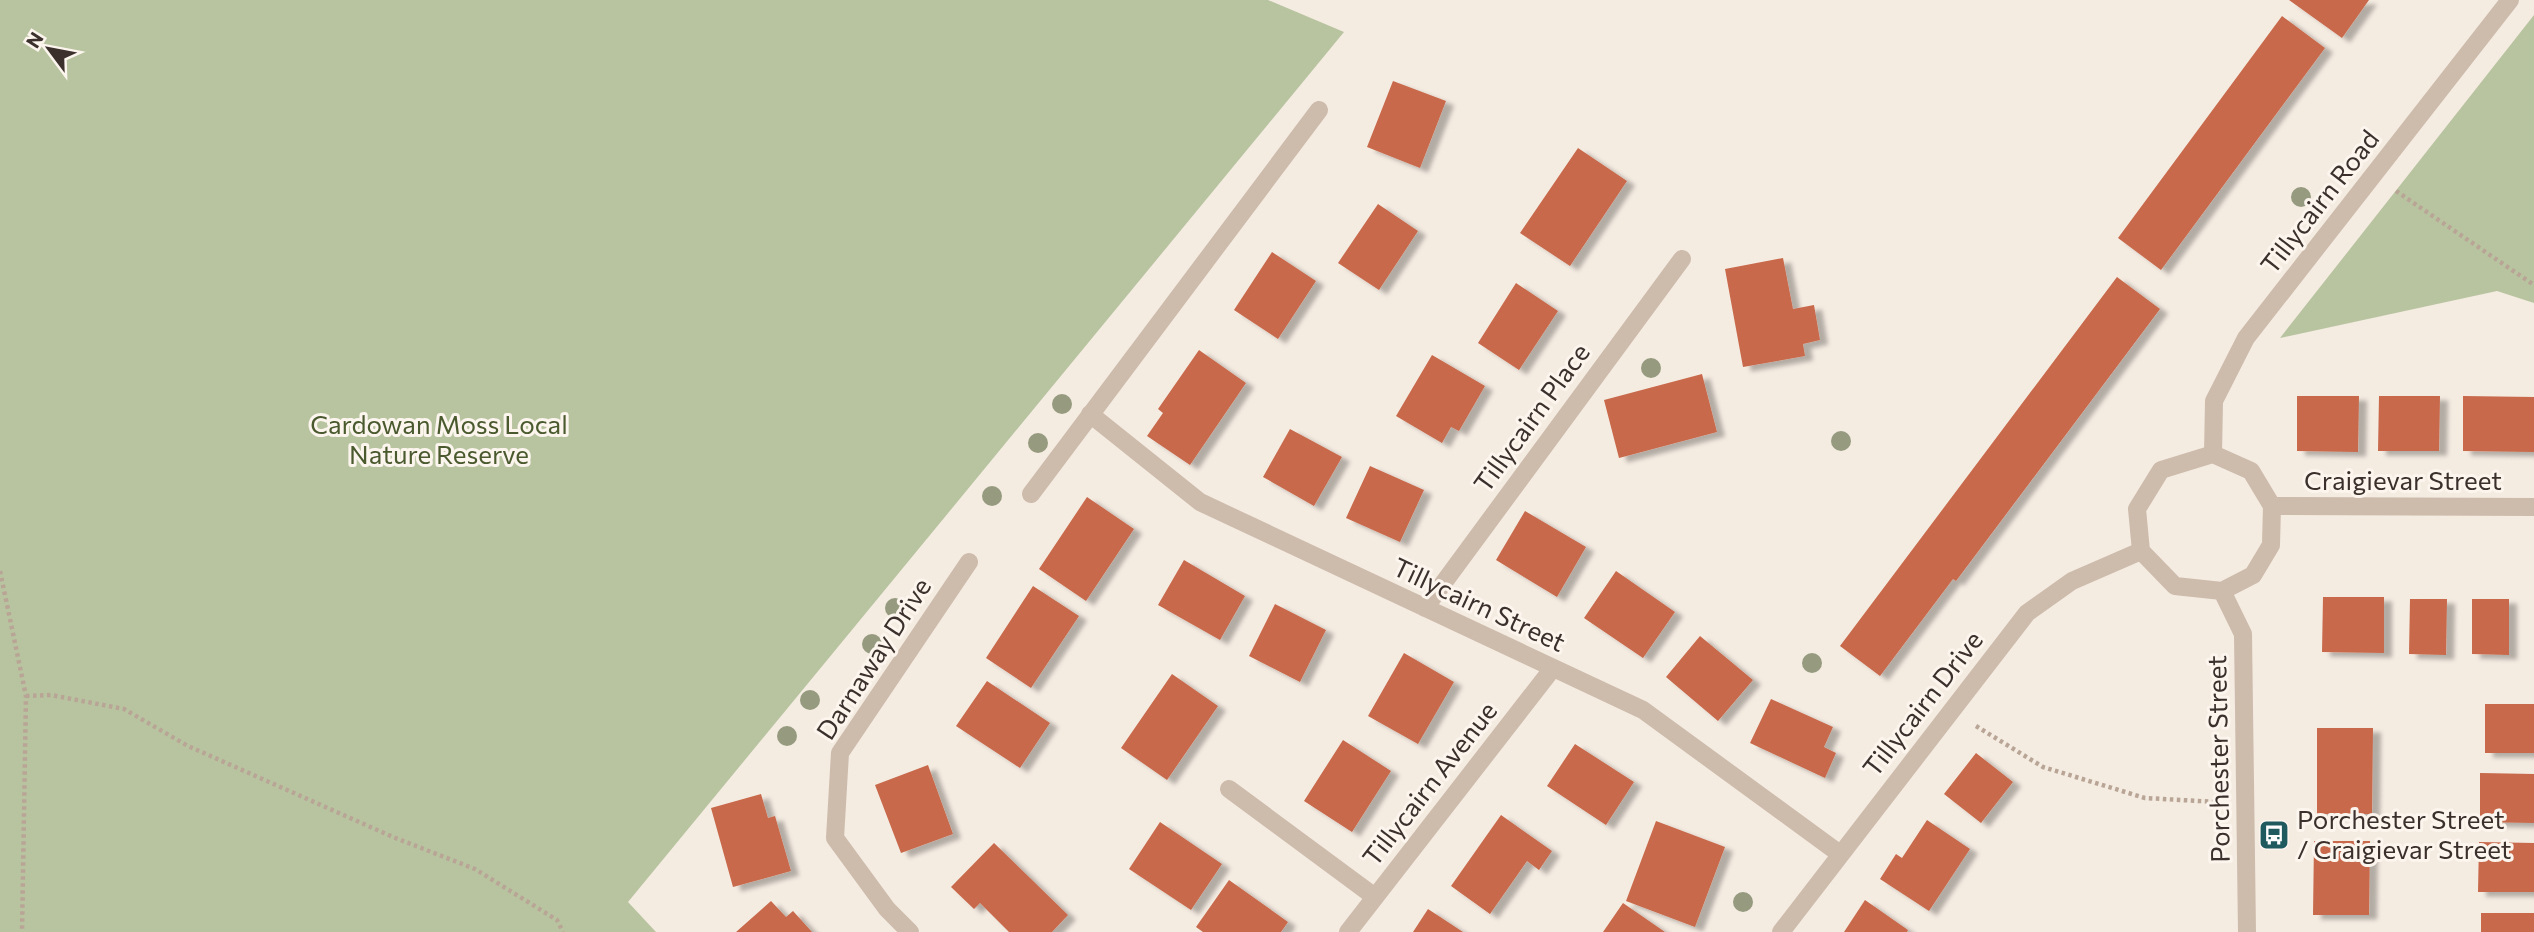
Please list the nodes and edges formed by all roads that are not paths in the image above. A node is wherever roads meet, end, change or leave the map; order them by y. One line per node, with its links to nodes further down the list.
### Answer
1 (2510, 0): 5 (street, Tillycairn Road)
2 (1319, 110): 4 (street)
3 (1682, 259): 12 (street, Tillycairn Place)
4 (1090, 414): 6 (street); 12 (street, Tillycairn Street)
5 (2213, 454): 7 (street); 9 (street)
6 (1031, 494)
7 (2272, 506): 8 (street, Craigievar Street); 11 (street)
8 (2534, 507)
9 (2141, 551): 11 (street); 15 (street, Tillycairn Drive)
10 (969, 562): 17 (street, Darnaway Drive)
11 (2222, 591): 20 (street, Porchester Street)
12 (1425, 608): 13 (street, Tillycairn Street)
13 (1553, 668): 15 (street, Tillycairn Street); 16 (street, Tillycairn Avenue)
14 (1229, 789): 16 (street)
15 (1840, 854): 19 (street, Tillycairn Drive)
16 (1375, 897): 18 (street, Tillycairn Avenue)
17 (910, 932)
18 (1348, 932)
19 (1781, 932)
20 (2247, 932)

